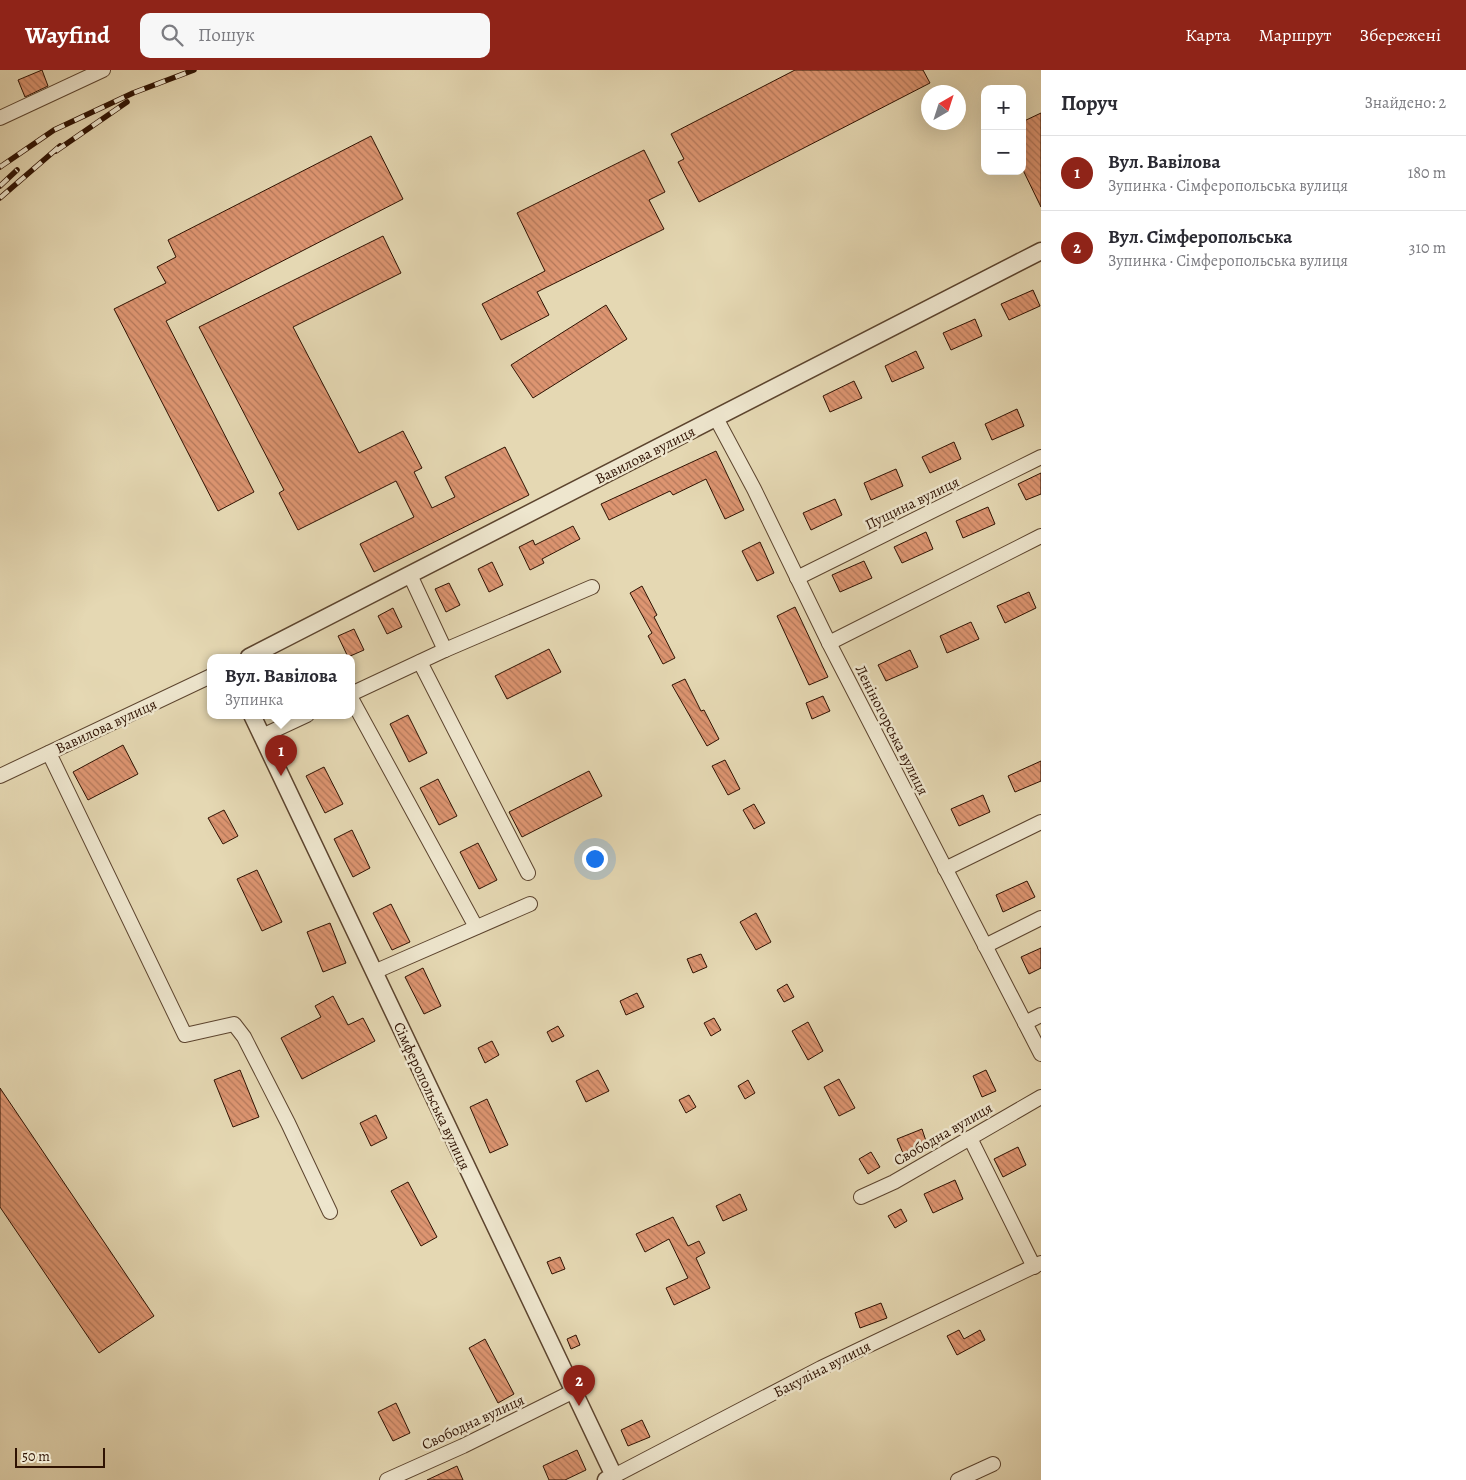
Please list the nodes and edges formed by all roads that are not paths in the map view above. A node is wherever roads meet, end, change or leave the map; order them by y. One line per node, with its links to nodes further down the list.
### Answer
1 (103, 70): 2 (street)
2 (0, 118)
3 (1041, 251): 4 (street, Вавилова вулиця)
4 (716, 418): 7 (street, Вавилова вулиця); 8 (street, Леніногорська вулиця)
5 (1041, 457): 8 (street, Пущина вулиця)
6 (1041, 536): 10 (street)
7 (410, 574): 11 (street); 12 (street, Вавилова вулиця)
8 (797, 578): 10 (street, Леніногорська вулиця)
9 (592, 587): 11 (street)
10 (829, 643): 23 (street, Леніногорська вулиця)
11 (445, 650): 13 (street)
12 (255, 654)
13 (420, 662): 15 (street); 24 (street)
14 (207, 678): 20 (street, Вавилова вулиця)
15 (355, 694)
16 (355, 703): 27 (street)
17 (254, 719): 19 (street, Сімферопольська вулиця)
18 (298, 719): 19 (street)
19 (262, 736): 29 (street, Сімферопольська вулиця)
20 (49, 753): 21 (street, Вавилова вулиця); 36 (street)
21 (0, 776)
22 (1041, 822): 23 (street)
23 (945, 869): 28 (street, Леніногорська вулиця)
24 (528, 874)
25 (530, 904): 27 (street)
26 (1041, 918): 28 (street)
27 (476, 927): 29 (street)
28 (985, 946): 31 (street, Леніногорська вулиця)
29 (374, 972): 38 (street, Сімферопольська вулиця)
30 (1041, 1015): 31 (street)
31 (1025, 1023): 32 (street, Леніногорська вулиця)
32 (1041, 1054)
33 (1041, 1097): 34 (street, Свободна вулиця)
34 (970, 1138): 35 (street, Свободна вулиця); 37 (street)
35 (861, 1198)
36 (330, 1212)
37 (1037, 1265): 40 (street, Бакуліна вулиця)
38 (572, 1392): 40 (street, Сімферопольська вулиця); 41 (street, Свободна вулиця)
39 (993, 1464): 42 (street)
40 (610, 1478)
41 (387, 1480)
42 (958, 1480)

